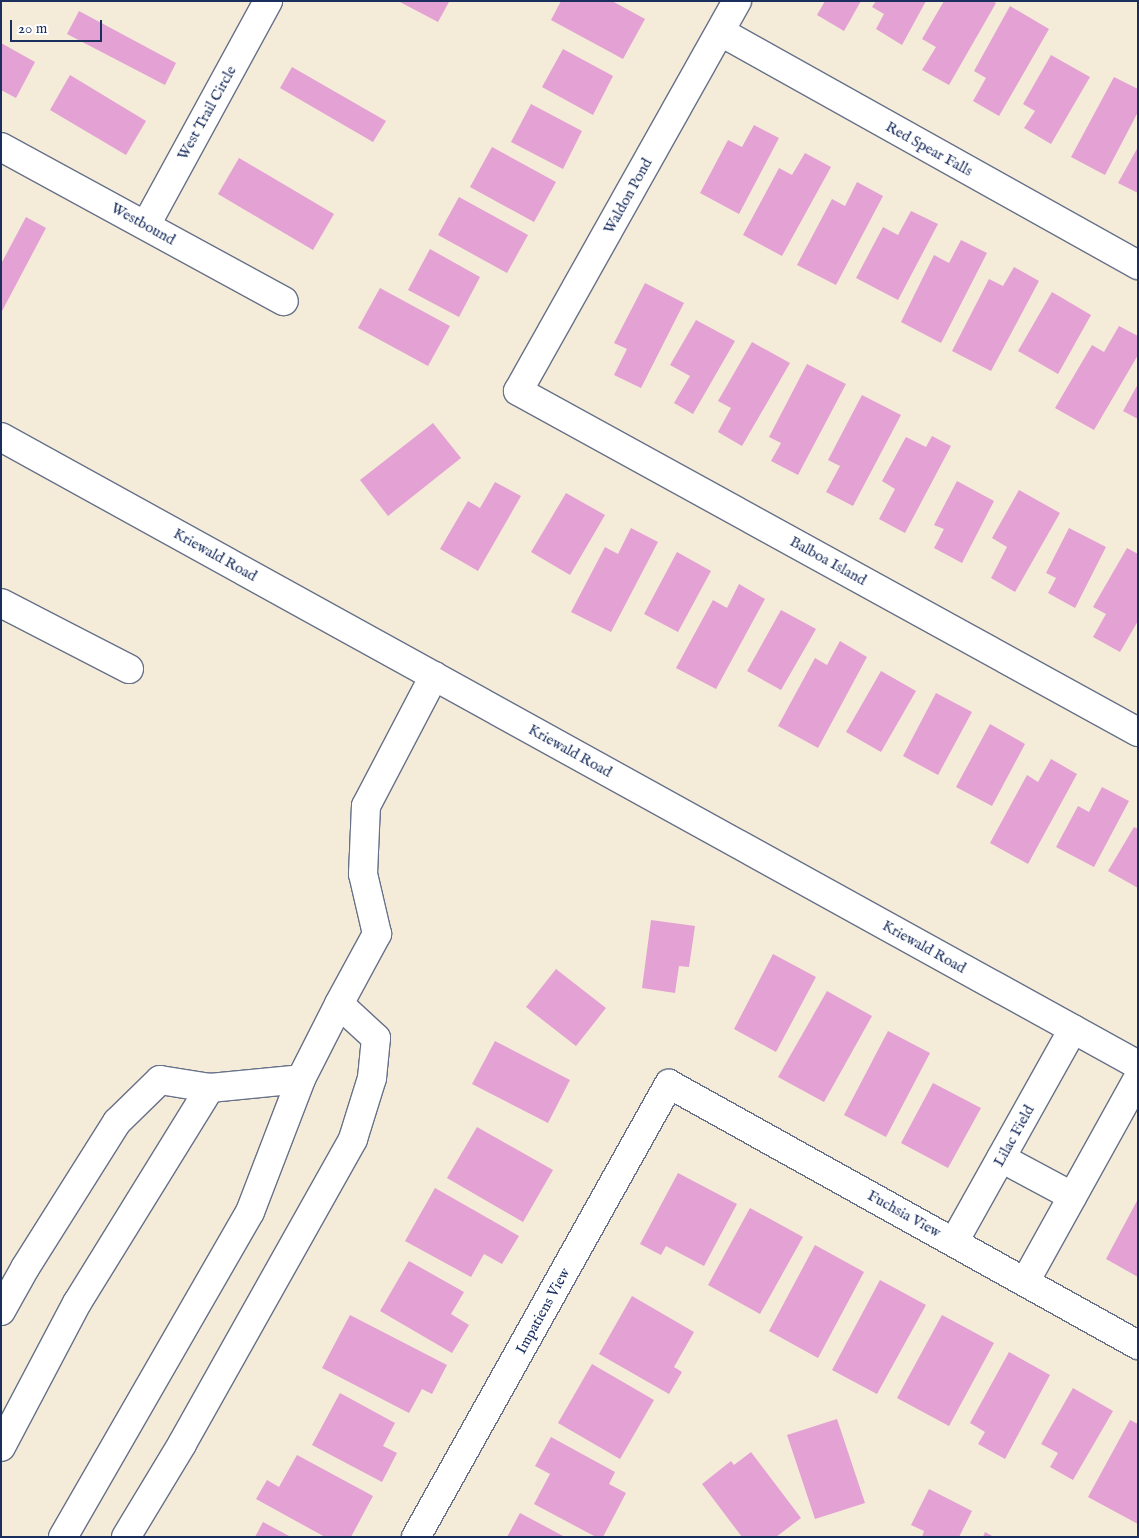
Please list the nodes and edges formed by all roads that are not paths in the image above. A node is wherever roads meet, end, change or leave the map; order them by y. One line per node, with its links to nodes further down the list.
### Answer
1 (268, 1): 5 (street, West Trail Circle)
2 (737, 1): 3 (street, Waldon Pond)
3 (721, 32): 6 (street, Red Spear Falls); 8 (street, Waldon Pond)
4 (1, 147): 5 (street, Westbound)
5 (146, 226): 7 (street, Westbound)
6 (1138, 265)
7 (284, 301)
8 (518, 391): 13 (street, Balboa Island)
9 (2, 440): 12 (street, Kriewald Road)
10 (1, 603): 11 (street)
11 (130, 669)
12 (434, 676): 14 (street); 15 (street, Kriewald Road)
13 (1138, 732)
14 (339, 1004): 18 (street); 29 (street)
15 (1073, 1029): 16 (street, Kriewald Road); 21 (street, Lilac Field)
16 (1138, 1065)
17 (1138, 1078): 22 (street)
18 (301, 1079): 20 (street); 28 (street)
19 (670, 1084): 23 (street, Fuchsia View); 30 (street, Impatiens View)
20 (210, 1088): 25 (street); 27 (street)
21 (1001, 1158): 22 (street); 23 (street, Lilac Field)
22 (1072, 1196): 24 (street)
23 (954, 1242): 24 (street, Fuchsia View)
24 (1025, 1282): 26 (street, Fuchsia View)
25 (1, 1311)
26 (1138, 1344)
27 (1, 1447)
28 (63, 1537)
29 (126, 1537)
30 (416, 1537)

